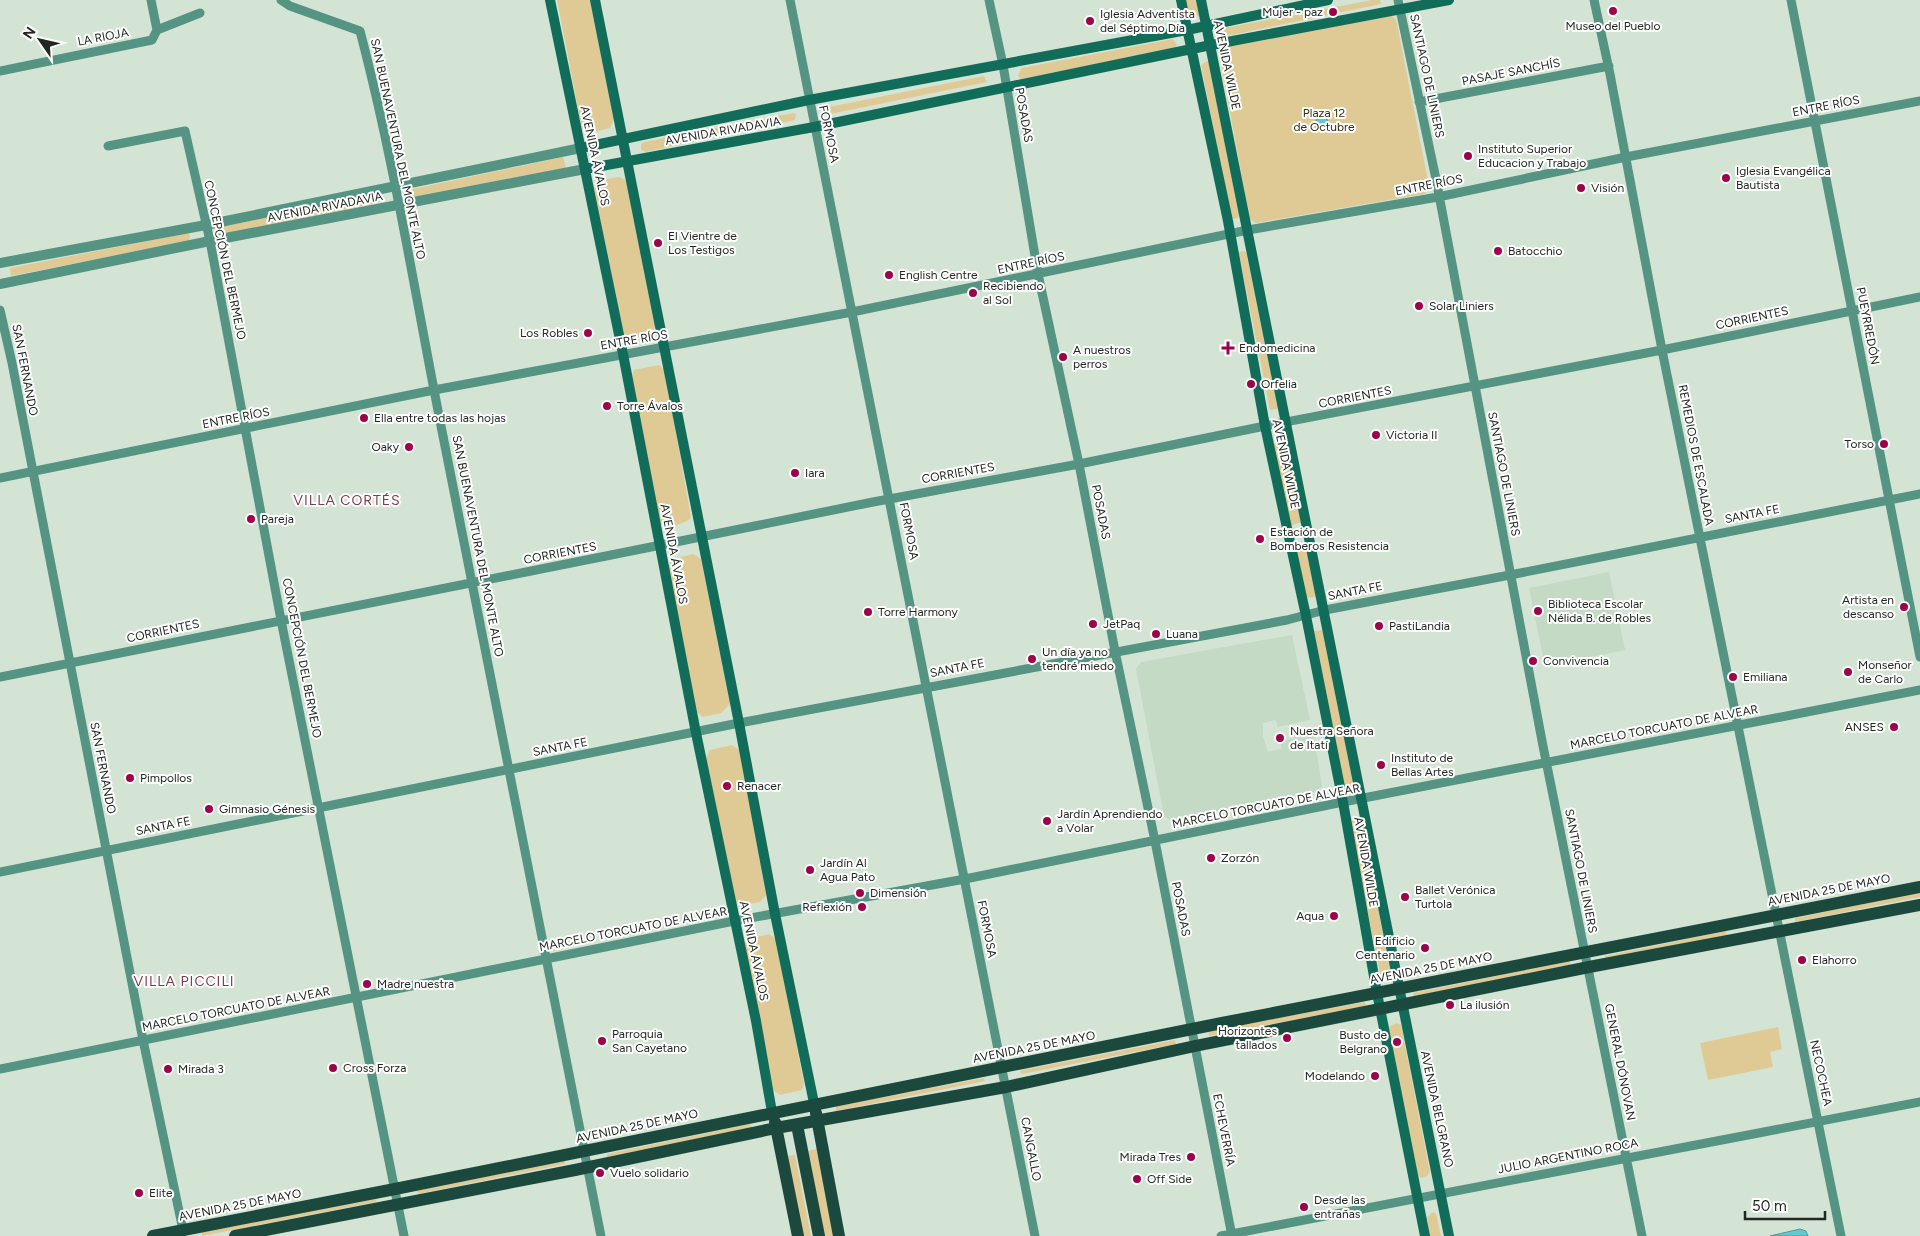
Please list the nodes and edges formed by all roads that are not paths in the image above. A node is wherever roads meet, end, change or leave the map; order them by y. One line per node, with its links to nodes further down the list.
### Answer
1 (151, 0): 16 (street)
2 (280, 0): 35 (street, SAN BUENAVENTURA DEL MONTE ALTO)
3 (550, 0): 31 (main road, AVENIDA ÁVALOS)
4 (595, 0): 29 (main road)
5 (790, 0): 24 (street, FORMOSA)
6 (989, 0): 20 (street, POSADAS)
7 (1181, 0): 17 (main road, AVENIDA WILDE)
8 (1201, 0): 15 (main road, AVENIDA WILDE)
9 (1328, 0): 15 (main road, AVENIDA RIVADAVIA)
10 (1449, 0): 13 (main road, AVENIDA RIVADAVIA)
11 (1594, 0): 21 (street, REMEDIOS DE ESCALADA)
12 (1791, 0): 27 (street, PUEYRREDÓN)
13 (1399, 5): 18 (main road, AVENIDA RIVADAVIA); 26 (street, SANTIAGO DE LINIERS)
14 (200, 13): 16 (street)
15 (1206, 26): 17 (main road, AVENIDA RIVADAVIA); 18 (main road, AVENIDA WILDE)
16 (157, 30): 22 (street, LA RIOJA)
17 (1188, 30): 19 (main road, AVENIDA WILDE); 20 (main road, AVENIDA RIVADAVIA)
18 (1211, 45): 19 (main road, AVENIDA RIVADAVIA); 39 (main road, AVENIDA WILDE)
19 (1192, 49): 23 (main road, AVENIDA RIVADAVIA); 40 (main road, AVENIDA WILDE)
20 (1002, 65): 23 (street, POSADAS); 24 (main road, AVENIDA RIVADAVIA)
21 (1609, 66): 26 (street, PASAJE SANCHÍS); 32 (street, REMEDIOS DE ESCALADA)
22 (0, 71)
23 (1006, 86): 28 (main road, AVENIDA RIVADAVIA); 43 (street, POSADAS)
24 (809, 100): 28 (street, FORMOSA); 29 (main road, AVENIDA RIVADAVIA)
25 (1920, 101): 27 (street, ENTRE RÍOS)
26 (1418, 102): 36 (street, SANTIAGO DE LINIERS)
27 (1815, 121): 32 (street, ENTRE RÍOS); 47 (street, PUEYRREDÓN)
28 (814, 127): 33 (main road, AVENIDA RIVADAVIA); 48 (street, FORMOSA)
29 (624, 140): 31 (main road, AVENIDA RIVADAVIA); 33 (main road)
30 (108, 146): 38 (street, CONCEPCIÓN DEL BERMEJO)
31 (581, 148): 34 (main road, AVENIDA ÁVALOS); 35 (street, AVENIDA RIVADAVIA)
32 (1626, 157): 36 (street, ENTRE RÍOS); 50 (street, REMEDIOS DE ESCALADA)
33 (627, 162): 34 (main road, AVENIDA RIVADAVIA); 49 (main road)
34 (585, 168): 37 (street, AVENIDA RIVADAVIA); 51 (main road, AVENIDA ÁVALOS)
35 (396, 187): 37 (street, SAN BUENAVENTURA DEL MONTE ALTO); 38 (street, AVENIDA RIVADAVIA)
36 (1438, 197): 39 (street, ENTRE RÍOS); 52 (street, SANTIAGO DE LINIERS)
37 (398, 206): 41 (street, AVENIDA RIVADAVIA); 53 (street, SAN BUENAVENTURA DEL MONTE ALTO)
38 (206, 225): 41 (street, CONCEPCIÓN DEL BERMEJO); 42 (street, AVENIDA RIVADAVIA)
39 (1248, 230): 40 (street, ENTRE RÍOS); 54 (main road, AVENIDA WILDE)
40 (1230, 233): 43 (street, ENTRE RÍOS); 55 (main road, AVENIDA WILDE)
41 (210, 241): 44 (street, AVENIDA RIVADAVIA); 56 (street, CONCEPCIÓN DEL BERMEJO)
42 (0, 263)
43 (1038, 274): 48 (street, ENTRE RÍOS); 57 (street, POSADAS)
44 (0, 284)
45 (1920, 297): 47 (street, CORRIENTES)
46 (0, 310): 58 (street, SAN FERNANDO)
47 (1852, 310): 50 (street, CORRIENTES); 62 (street, PUEYRREDÓN)
48 (852, 312): 49 (street, ENTRE RÍOS); 61 (street, FORMOSA)
49 (665, 347): 51 (street, ENTRE RÍOS); 63 (main road)
50 (1662, 350): 52 (street, CORRIENTES); 64 (street, REMEDIOS DE ESCALADA)
51 (622, 354): 53 (street, ENTRE RÍOS); 65 (main road, AVENIDA ÁVALOS)
52 (1475, 386): 54 (street, CORRIENTES); 66 (street, SANTIAGO DE LINIERS)
53 (434, 390): 56 (street, ENTRE RÍOS); 67 (street, SAN BUENAVENTURA DEL MONTE ALTO)
54 (1287, 422): 55 (street, CORRIENTES); 68 (main road, AVENIDA WILDE)
55 (1266, 426): 57 (street, CORRIENTES); 69 (main road, AVENIDA WILDE)
56 (246, 429): 58 (street, ENTRE RÍOS); 70 (street, CONCEPCIÓN DEL BERMEJO)
57 (1079, 464): 61 (street, CORRIENTES); 71 (street, POSADAS)
58 (32, 472): 59 (street, ENTRE RÍOS); 73 (street, SAN FERNANDO)
59 (0, 478)
60 (1920, 494): 62 (street, SANTA FE)
61 (890, 498): 63 (street, CORRIENTES); 75 (street, FORMOSA)
62 (1890, 500): 64 (street, SANTA FE); 72 (street, PUEYRREDÓN)
63 (702, 536): 65 (street, CORRIENTES); 77 (main road)
64 (1700, 537): 66 (street, SANTA FE); 78 (street, REMEDIOS DE ESCALADA)
65 (659, 546): 67 (street, CORRIENTES); 79 (main road, AVENIDA ÁVALOS)
66 (1510, 575): 68 (street, SANTA FE); 80 (street, SANTIAGO DE LINIERS)
67 (472, 583): 70 (street, CORRIENTES); 81 (street, SAN BUENAVENTURA DEL MONTE ALTO)
68 (1325, 610): 69 (street, SANTA FE); 82 (main road, AVENIDA WILDE)
69 (1306, 616): 71 (street, SANTA FE); 83 (main road, AVENIDA WILDE)
70 (281, 620): 73 (street, CORRIENTES); 84 (street, CONCEPCIÓN DEL BERMEJO)
71 (1115, 651): 75 (street, SANTA FE); 85 (street, POSADAS)
72 (1920, 657)
73 (70, 663): 74 (street, CORRIENTES); 86 (street, SAN FERNANDO)
74 (0, 677)
75 (925, 687): 77 (street, SANTA FE); 88 (street, FORMOSA)
76 (1920, 690): 78 (street, MARCELO TORCUATO DE ALVEAR)
77 (739, 723): 79 (street, SANTA FE); 91 (main road)
78 (1738, 726): 80 (street, MARCELO TORCUATO DE ALVEAR); 92 (street, REMEDIOS DE ESCALADA)
79 (696, 733): 81 (street, SANTA FE); 93 (main road, AVENIDA ÁVALOS)
80 (1547, 763): 82 (street, MARCELO TORCUATO DE ALVEAR); 95 (street, SANTIAGO DE LINIERS)
81 (508, 770): 84 (street, SANTA FE); 96 (street, SAN BUENAVENTURA DEL MONTE ALTO)
82 (1361, 799): 83 (street, MARCELO TORCUATO DE ALVEAR); 98 (main road, AVENIDA WILDE)
83 (1343, 802): 85 (street, MARCELO TORCUATO DE ALVEAR); 99 (main road, AVENIDA WILDE)
84 (320, 808): 86 (street, SANTA FE); 100 (street, CONCEPCIÓN DEL BERMEJO)
85 (1155, 841): 88 (street, MARCELO TORCUATO DE ALVEAR); 103 (street, POSADAS)
86 (106, 850): 87 (street, SANTA FE); 104 (street, SAN FERNANDO)
87 (0, 872)
88 (965, 879): 91 (street, MARCELO TORCUATO DE ALVEAR); 106 (street, FORMOSA)
89 (1920, 887): 92 (main road, AVENIDA 25 DE MAYO)
90 (1920, 905): 94 (main road)
91 (775, 914): 93 (street, MARCELO TORCUATO DE ALVEAR); 110 (main road)
92 (1775, 914): 94 (street, NECOCHEA); 95 (main road, AVENIDA 25 DE MAYO)
93 (734, 921): 96 (street, MARCELO TORCUATO DE ALVEAR); 111 (main road, AVENIDA ÁVALOS)
94 (1779, 932): 97 (main road); 113 (street, NECOCHEA)
95 (1585, 953): 97 (street, GENERAL DÓNOVAN); 98 (main road, AVENIDA 25 DE MAYO)
96 (547, 959): 100 (street, MARCELO TORCUATO DE ALVEAR); 116 (street, SAN BUENAVENTURA DEL MONTE ALTO)
97 (1589, 967): 101 (main road); 117 (street, GENERAL DÓNOVAN)
98 (1399, 988): 99 (main road, AVENIDA 25 DE MAYO); 101 (main road, AVENIDA BELGRANO)
99 (1377, 993): 102 (main road); 103 (main road, AVENIDA 25 DE MAYO)
100 (356, 998): 104 (street, MARCELO TORCUATO DE ALVEAR); 119 (street, CONCEPCIÓN DEL BERMEJO)
101 (1402, 1004): 102 (main road); 120 (main road, AVENIDA BELGRANO)
102 (1381, 1009): 105 (main road); 121 (main road)
103 (1192, 1029): 105 (street, ECHEVERRÍA); 106 (main road, AVENIDA 25 DE MAYO)
104 (143, 1040): 107 (street, MARCELO TORCUATO DE ALVEAR); 123 (street, SAN FERNANDO)
105 (1195, 1046): 108 (main road); 124 (street, ECHEVERRÍA)
106 (1002, 1068): 108 (street, CANGALLO); 110 (main road, AVENIDA 25 DE MAYO)
107 (0, 1069)
108 (1006, 1087): 112 (main road); 132 (street, CANGALLO)
109 (1920, 1102): 113 (street, JULIO ARGENTINO ROCA)
110 (814, 1103): 111 (main road, AVENIDA 25 DE MAYO); 112 (main road)
111 (772, 1112): 115 (main road); 116 (main road, AVENIDA 25 DE MAYO)
112 (817, 1121): 114 (main road); 131 (main road)
113 (1818, 1122): 117 (street, JULIO ARGENTINO ROCA); 137 (street, NECOCHEA)
114 (797, 1125): 115 (main road); 130 (main road)
115 (776, 1128): 118 (main road); 129 (main road)
116 (584, 1151): 118 (street, SAN BUENAVENTURA DEL MONTE ALTO); 119 (main road, AVENIDA 25 DE MAYO)
117 (1626, 1158): 120 (street, JULIO ARGENTINO ROCA); 136 (street, GENERAL DÓNOVAN)
118 (588, 1167): 122 (main road); 128 (street, SAN BUENAVENTURA DEL MONTE ALTO)
119 (394, 1189): 122 (street, CONCEPCIÓN DEL BERMEJO); 123 (main road, AVENIDA 25 DE MAYO)
120 (1442, 1193): 121 (street, JULIO ARGENTINO ROCA); 135 (main road, AVENIDA BELGRANO)
121 (1417, 1198): 124 (street, JULIO ARGENTINO ROCA); 134 (main road)
122 (398, 1205): 126 (main road); 127 (street, CONCEPCIÓN DEL BERMEJO)
123 (184, 1233): 125 (main road, AVENIDA 25 DE MAYO)
124 (1232, 1235): 133 (street, JULIO ARGENTINO ROCA)
125 (153, 1236)
126 (235, 1236)
127 (404, 1236)
128 (601, 1236)
129 (798, 1236)
130 (819, 1236)
131 (839, 1236)
132 (1035, 1236)
133 (1221, 1236)
134 (1425, 1236)
135 (1449, 1236)
136 (1642, 1236)
137 (1841, 1236)

